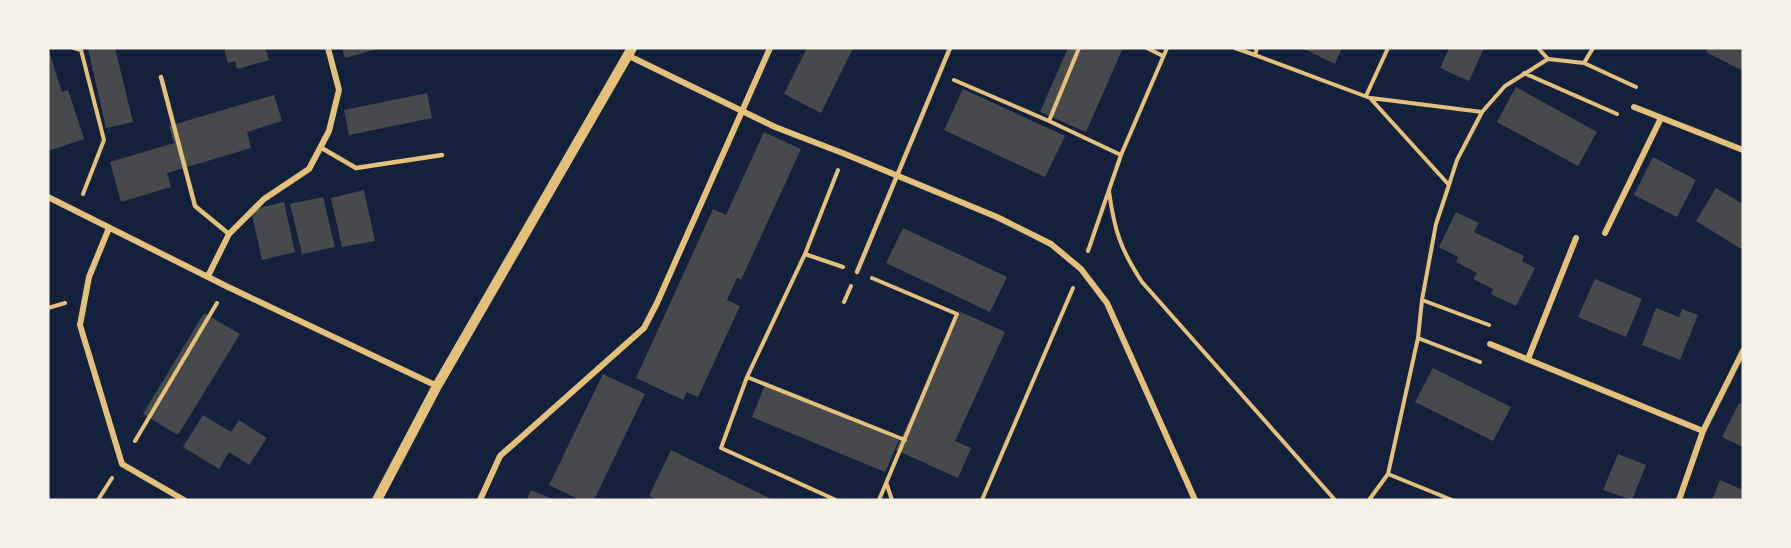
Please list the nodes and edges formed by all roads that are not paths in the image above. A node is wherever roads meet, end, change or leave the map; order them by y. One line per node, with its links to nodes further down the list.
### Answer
1 (327, 48): 9 (street)
2 (770, 48): 7 (street)
3 (950, 48): 12 (lane)
4 (629, 52): 7 (street); 24 (street)
5 (160, 77): 16 (lane)
6 (1634, 107): 8 (street)
7 (741, 112): 12 (street); 28 (street)
8 (1661, 118): 10 (street); 15 (street)
9 (320, 147): 11 (lane); 16 (street)
10 (1743, 150)
11 (442, 155)
12 (896, 175): 18 (lane); 29 (street)
13 (48, 197): 14 (street)
14 (109, 228): 19 (street); 26 (street)
15 (1605, 233)
16 (230, 234): 19 (street)
17 (1576, 238): 22 (street)
18 (857, 272)
19 (208, 276): 24 (street)
20 (1490, 344): 22 (street)
21 (1743, 351): 23 (street)
22 (1528, 358): 25 (street)
23 (1740, 363): 25 (street)
24 (437, 386): 27 (street)
25 (1703, 431): 30 (street)
26 (184, 500)
27 (377, 500)
28 (480, 500)
29 (1195, 500)
30 (1679, 500)

